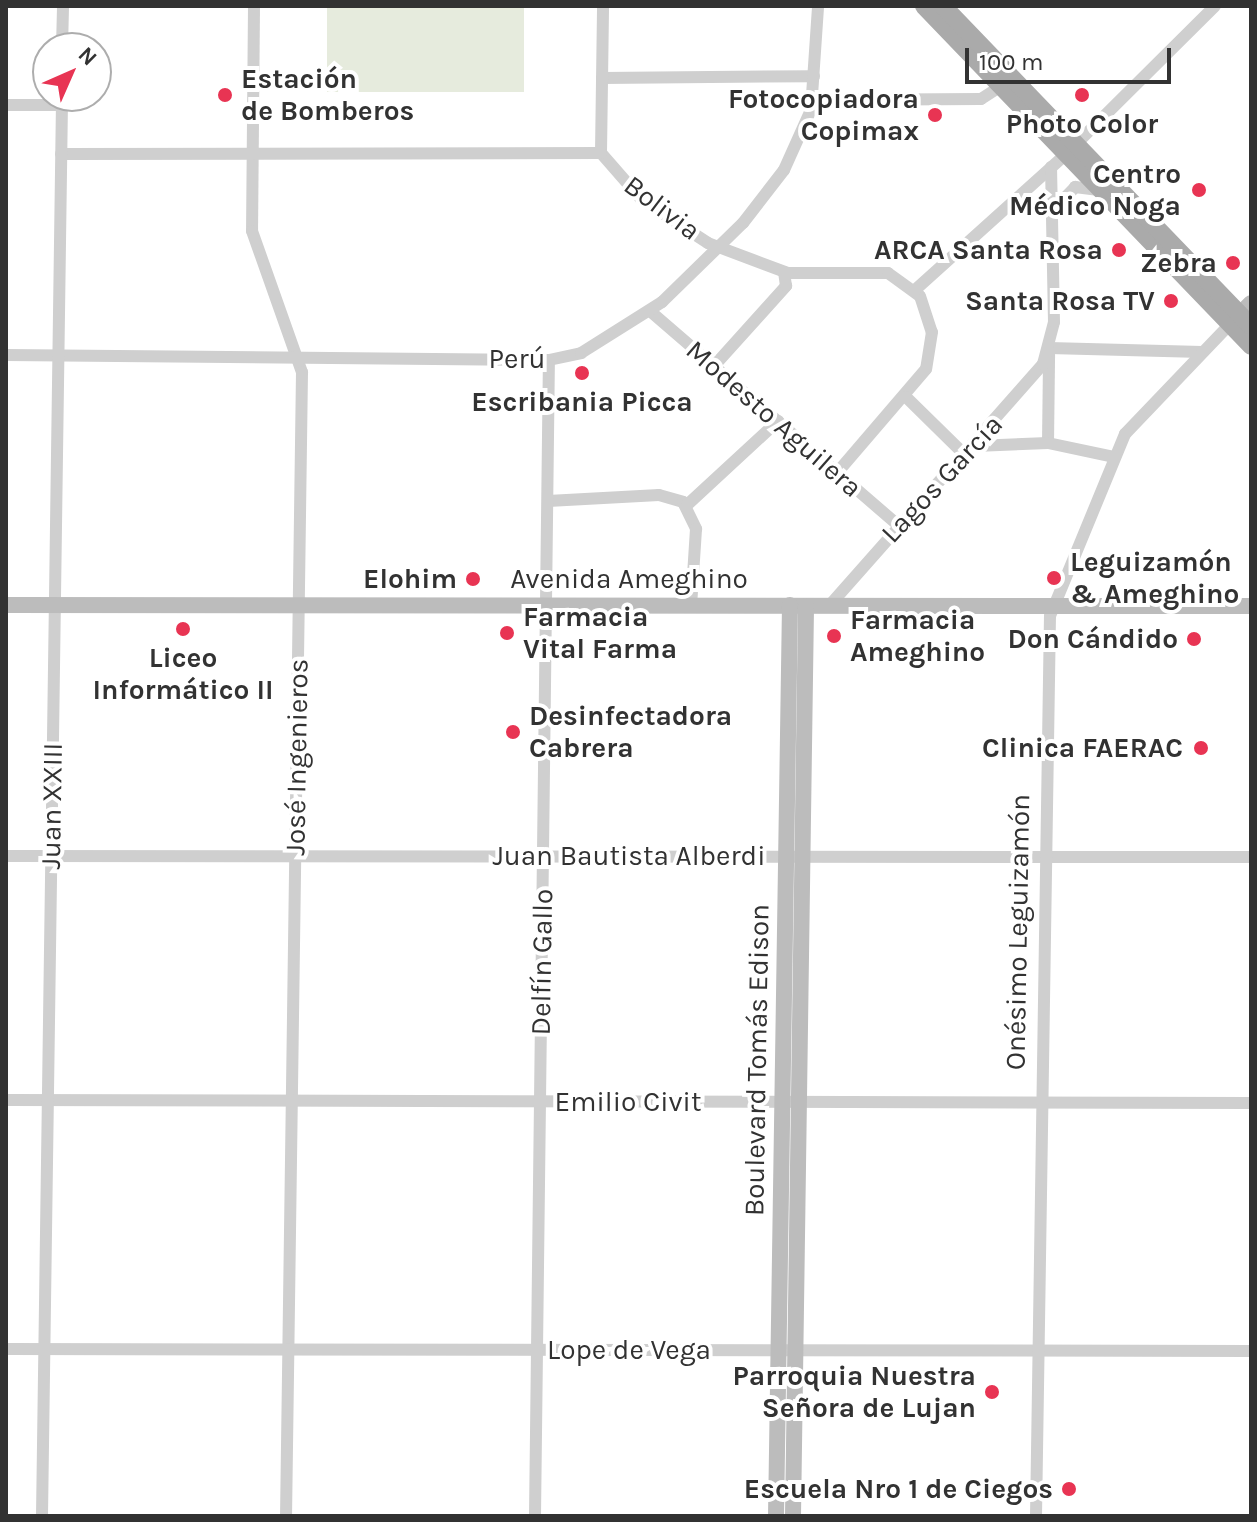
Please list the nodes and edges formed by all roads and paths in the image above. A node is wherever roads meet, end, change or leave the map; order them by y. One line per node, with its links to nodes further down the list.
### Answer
1 (63, 6): 8 (street)
2 (254, 6): 17 (street, José Ingenieros)
3 (603, 6): 10 (street)
4 (818, 6): 9 (street, Perú)
5 (924, 6): 11 (main road)
6 (943, 6): 16 (main road)
7 (1215, 6): 16 (street)
8 (62, 32)
9 (814, 76): 10 (street); 12 (street, Perú)
10 (602, 78): 18 (street)
11 (1001, 86): 12 (street); 16 (main road)
12 (813, 100): 23 (street, Perú)
13 (32, 103): 14 (street)
14 (6, 105)
15 (62, 112): 19 (street, Juan XXIII)
16 (1071, 149): 20 (street); 21 (main road); 27 (main road)
17 (253, 152): 18 (street, Bolivia); 19 (street, Bolivia); 33 (street, José Ingenieros)
18 (601, 153): 23 (street, Bolivia)
19 (61, 154): 32 (street, Juan XXIII)
20 (1051, 167): 22 (street, Lagos García); 25 (street)
21 (1106, 195): 22 (street); 27 (main road)
22 (1055, 210): 29 (street, Lagos García)
23 (719, 247): 24 (street, Bolivia); 26 (street, Perú)
24 (784, 272): 25 (street, Bolivia); 35 (street)
25 (915, 290): 36 (street)
26 (650, 311): 34 (street, Perú); 35 (street, Modesto Aguilera)
27 (1243, 317): 28 (main road); 30 (street, Onésimo Leguizamón)
28 (1251, 346)
29 (1049, 348): 30 (street); 38 (street, Lagos García); 39 (street, Lagos García)
30 (1202, 352): 40 (street, Onésimo Leguizamón)
31 (6, 355): 32 (street, Perú)
32 (58, 355): 33 (street, Perú); 46 (street, Juan XXIII)
33 (294, 358): 34 (street, Perú); 47 (street, José Ingenieros)
34 (549, 360): 42 (street, Delfín Gallo)
35 (714, 366): 37 (street, Modesto Aguilera)
36 (906, 397): 39 (street); 41 (street)
37 (778, 421): 41 (street, Modesto Aguilera); 43 (street)
38 (1048, 443): 39 (street); 40 (street)
39 (970, 451): 44 (street, Lagos García)
40 (1114, 457): 52 (street, Onésimo Leguizamón)
41 (837, 473): 44 (street, Modesto Aguilera)
42 (548, 501): 43 (street); 48 (street, Delfín Gallo)
43 (687, 505): 49 (street)
44 (899, 526): 51 (street, Lagos García)
45 (6, 605): 46 (main road, Avenida Ameghino)
46 (54, 605): 47 (main road, Avenida Ameghino); 55 (street, Juan XXIII)
47 (299, 605): 48 (main road, Avenida Ameghino); 56 (street, José Ingenieros)
48 (546, 605): 49 (main road, Avenida Ameghino); 57 (street, Delfín Gallo)
49 (691, 606): 50 (main road, Avenida Ameghino)
50 (798, 606): 51 (main road, Avenida Ameghino); 58 (main road, Boulevard Tomás Edison)
51 (829, 606): 52 (main road, Avenida Ameghino)
52 (1052, 606): 53 (main road, Avenida Ameghino); 59 (street, Onésimo Leguizamón)
53 (1251, 606)
54 (6, 856): 55 (street, Juan Bautista Alberdi)
55 (51, 856): 56 (street, Juan Bautista Alberdi); 62 (street, Juan XXIII)
56 (295, 856): 57 (street, Juan Bautista Alberdi); 63 (street, José Ingenieros)
57 (543, 856): 58 (street, Juan Bautista Alberdi); 64 (street, Delfín Gallo)
58 (794, 857): 59 (street, Juan Bautista Alberdi); 65 (main road, Boulevard Tomás Edison)
59 (1045, 857): 60 (street, Juan Bautista Alberdi); 66 (street, Onésimo Leguizamón)
60 (1251, 857)
61 (6, 1100): 62 (street, Emilio Civit)
62 (48, 1100): 63 (street, Emilio Civit); 69 (street, Juan XXIII)
63 (292, 1101): 64 (street, Emilio Civit); 70 (street, José Ingenieros)
64 (540, 1102): 65 (street, Emilio Civit); 71 (street, Delfín Gallo)
65 (790, 1102): 66 (street, Emilio Civit); 72 (main road, Boulevard Tomás Edison)
66 (1042, 1103): 67 (street, Emilio Civit); 73 (street, Onésimo Leguizamón)
67 (1251, 1103)
68 (6, 1349): 69 (street, Lope de Vega)
69 (44, 1349): 70 (street, Lope de Vega); 75 (street, Juan XXIII)
70 (289, 1349): 71 (street, Lope de Vega); 76 (street, José Ingenieros)
71 (537, 1350): 72 (street, Lope de Vega); 77 (street, Delfín Gallo)
72 (787, 1350): 73 (street, Lope de Vega); 78 (main road, Boulevard Tomás Edison); 79 (main road, Boulevard Tomás Edison)
73 (1038, 1351): 74 (street, Lope de Vega); 80 (street, Onésimo Leguizamón)
74 (1251, 1351)
75 (42, 1516)
76 (286, 1516)
77 (535, 1516)
78 (776, 1516)
79 (793, 1516)
80 (1036, 1516)

